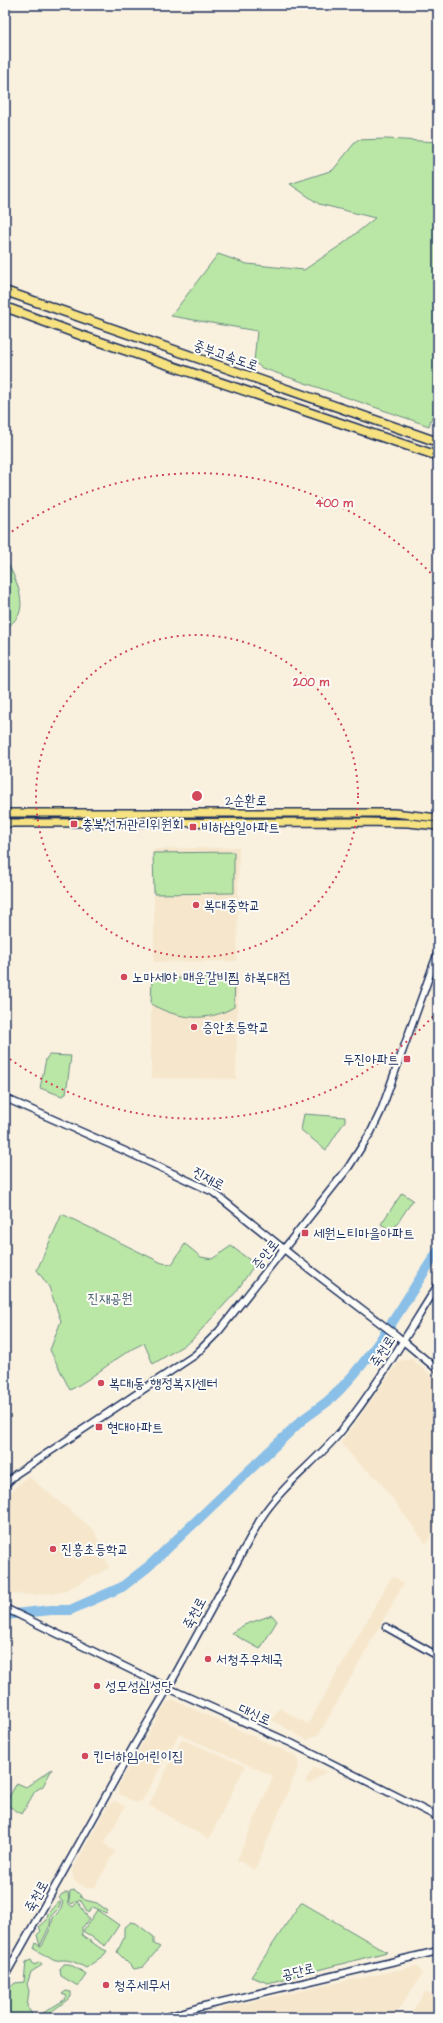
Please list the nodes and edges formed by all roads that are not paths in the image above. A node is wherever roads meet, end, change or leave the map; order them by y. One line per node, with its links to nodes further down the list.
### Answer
1 (5, 291): 3 (highway, 중부고속도로)
2 (5, 307): 4 (highway, 중부고속도로)
3 (438, 442)
4 (438, 456)
5 (5, 814): 6 (main road, 2순환로)
6 (438, 818)
7 (5, 823): 8 (main road, 2순환로)
8 (438, 826)
9 (438, 952): 11 (street, 증안로)
10 (5, 1098): 11 (street, 진재로)
11 (284, 1249): 13 (street, 진재로); 15 (street, 증안로)
12 (438, 1286): 13 (street, 죽천로)
13 (403, 1340): 14 (street); 19 (street, 죽천로)
14 (438, 1370)
15 (5, 1485)
16 (5, 1608): 19 (street, 대신로)
17 (386, 1627): 18 (street)
18 (438, 1656)
19 (168, 1688): 20 (street, 대신로); 22 (street, 죽천로)
20 (438, 1817)
21 (438, 1951): 23 (street, 공단로)
22 (5, 1976)
23 (164, 2018)

